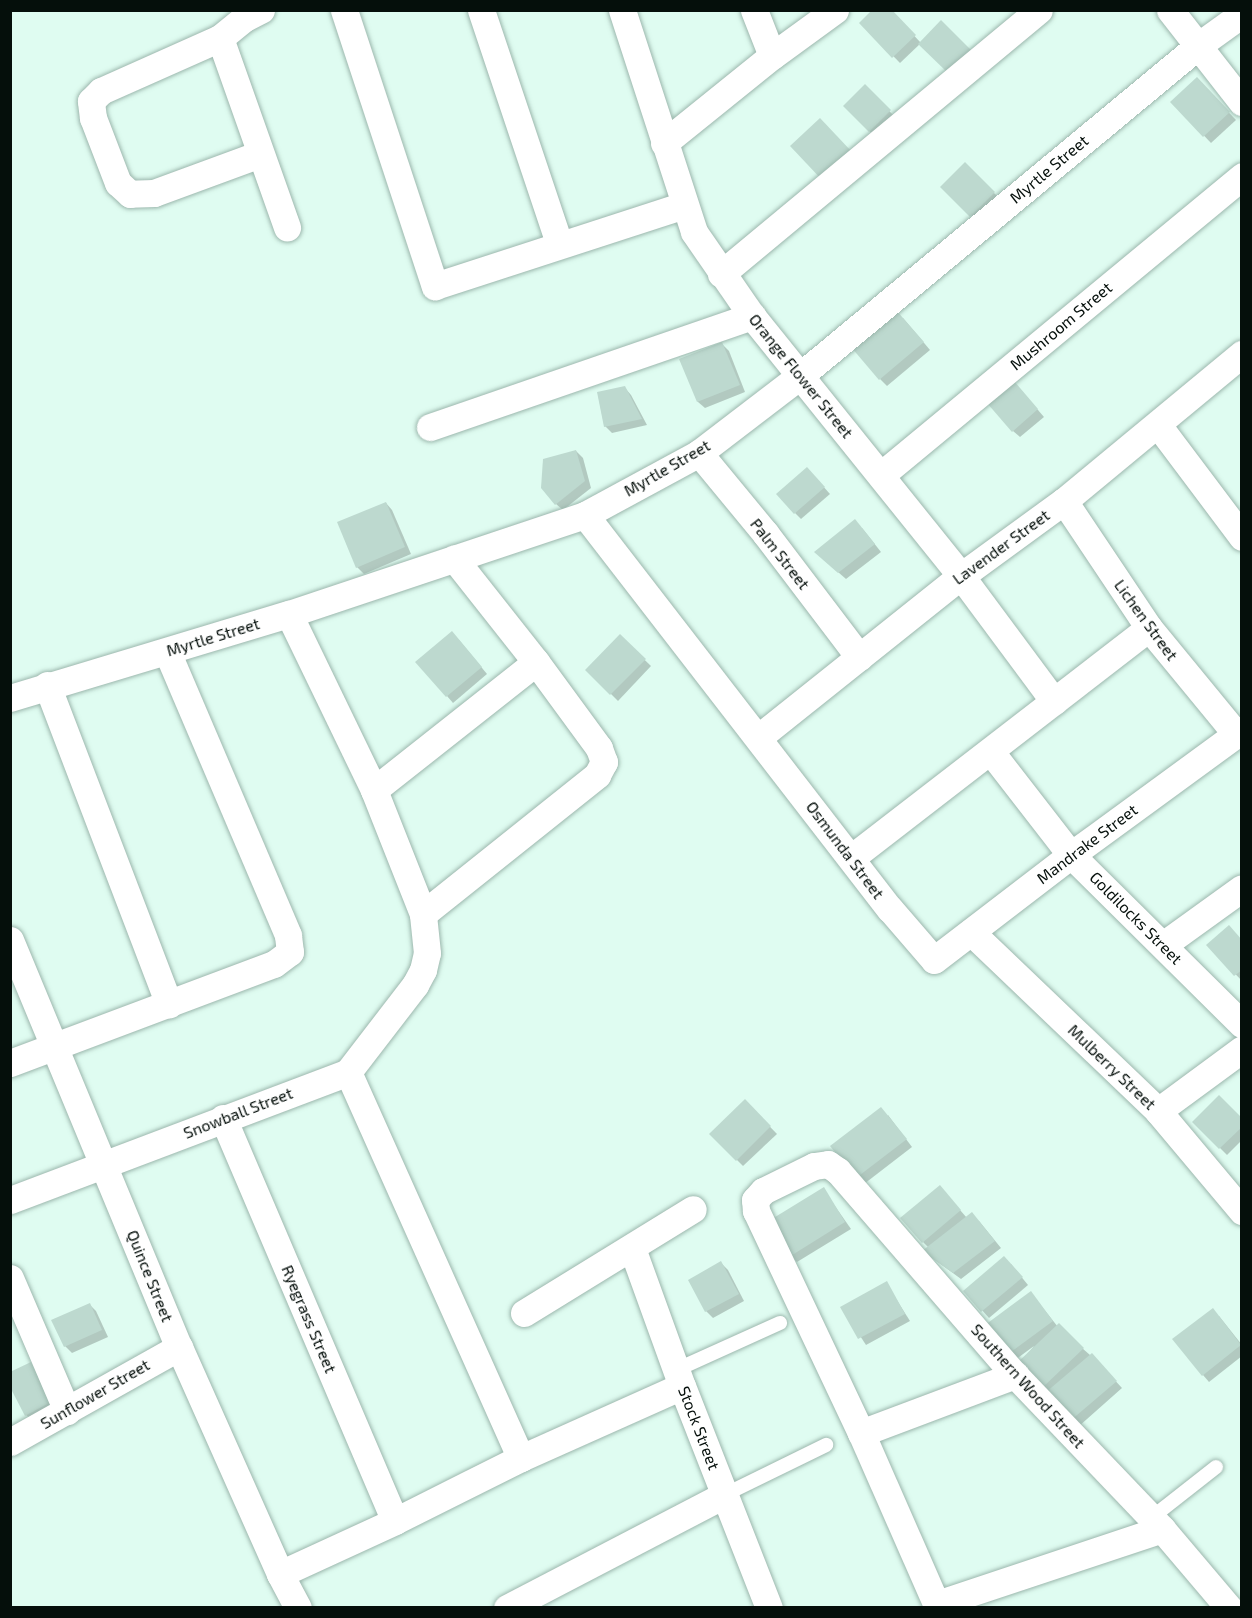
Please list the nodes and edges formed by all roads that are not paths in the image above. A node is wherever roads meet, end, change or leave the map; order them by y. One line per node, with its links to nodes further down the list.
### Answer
1 (261, 10): 10 (street)
2 (344, 10): 19 (street)
3 (481, 10): 19 (street)
4 (622, 10): 14 (street, Orange Flower Street)
5 (754, 10): 12 (street)
6 (836, 10): 12 (street)
7 (1170, 10): 11 (street)
8 (1025, 14): 20 (street)
9 (1242, 14): 11 (street, Myrtle Street)
10 (220, 38): 15 (street); 15 (street)
11 (1199, 45): 13 (street); 23 (street, Myrtle Street)
12 (772, 56): 14 (street)
13 (1242, 102)
14 (664, 142): 17 (street, Orange Flower Street)
15 (260, 154): 18 (street)
16 (1242, 176): 27 (street, Mushroom Street)
17 (684, 205): 19 (street); 20 (street, Orange Flower Street)
18 (286, 227)
19 (559, 243)
20 (721, 274): 21 (street, Orange Flower Street)
21 (753, 316): 23 (street, Orange Flower Street); 25 (street)
22 (1242, 354): 24 (street, Lavender Street)
23 (801, 375): 26 (street, Myrtle Street); 27 (street, Orange Flower Street)
24 (1158, 425): 28 (street, Lavender Street); 30 (street)
25 (430, 427)
26 (699, 453): 29 (street, Myrtle Street); 36 (street, Palm Street)
27 (881, 475): 32 (street, Orange Flower Street)
28 (1064, 501): 32 (street, Lavender Street); 34 (street, Lichen Street)
29 (585, 515): 31 (street, Myrtle Street); 42 (street, Osmunda Street)
30 (1242, 537)
31 (454, 558): 33 (street, Myrtle Street); 37 (street)
32 (961, 576): 36 (street, Lavender Street); 40 (street, Orange Flower Street)
33 (289, 614): 35 (street, Myrtle Street); 44 (street)
34 (1149, 628): 40 (street); 41 (street, Lichen Street)
35 (167, 652): 38 (street, Myrtle Street); 53 (street)
36 (859, 657): 42 (street, Lavender Street)
37 (536, 662): 44 (street); 48 (street)
38 (47, 685): 39 (street, Myrtle Street); 53 (street)
39 (10, 698)
40 (1054, 701): 43 (street)
41 (1239, 732): 45 (street, Mandrake Street)
42 (759, 736): 46 (street, Osmunda Street)
43 (991, 752): 45 (street, Goldilocks Street); 46 (street)
44 (374, 790): 48 (street)
45 (1071, 855): 49 (street, Mandrake Street); 51 (street, Goldilocks Street)
46 (851, 858): 52 (street, Osmunda Street)
47 (1242, 888): 51 (street)
48 (423, 914): 58 (street)
49 (971, 932): 52 (street, Mandrake Street); 59 (street, Mulberry Street)
50 (10, 940): 55 (street, Quince Street)
51 (1163, 945): 54 (street, Goldilocks Street)
52 (934, 960)
53 (169, 1004): 55 (street)
54 (1242, 1024)
55 (53, 1046): 57 (street); 61 (street, Quince Street)
56 (1242, 1049): 59 (street)
57 (10, 1063)
58 (348, 1072): 60 (street, Snowball Street); 76 (street)
59 (1158, 1111): 64 (street, Mulberry Street)
60 (223, 1118): 61 (street, Snowball Street); 79 (street, Ryegrass Street)
61 (105, 1166): 62 (street, Snowball Street); 69 (street, Quince Street)
62 (10, 1200)
63 (693, 1209): 65 (street)
64 (1242, 1211)
65 (632, 1248): 67 (street); 71 (street, Stock Street)
66 (10, 1278): 72 (street)
67 (524, 1312)
68 (780, 1323): 71 (lane)
69 (179, 1347): 72 (street, Sunflower Street); 81 (street, Quince Street)
70 (1015, 1375): 73 (street); 73 (street, Southern Wood Street); 80 (street, Southern Wood Street)
71 (680, 1377): 76 (street); 78 (street, Stock Street)
72 (67, 1411): 74 (street, Sunflower Street)
73 (861, 1433): 82 (street)
74 (10, 1442)
75 (826, 1445): 78 (lane)
76 (521, 1458): 79 (street)
77 (1216, 1467): 80 (lane)
78 (724, 1495): 84 (street); 85 (street, Stock Street)
79 (395, 1521): 81 (street)
80 (1156, 1524): 82 (street); 86 (street, Southern Wood Street)
81 (280, 1574): 83 (street, Quince Street)
82 (938, 1606)
83 (298, 1608)
84 (507, 1608)
85 (769, 1608)
86 (1229, 1608)

